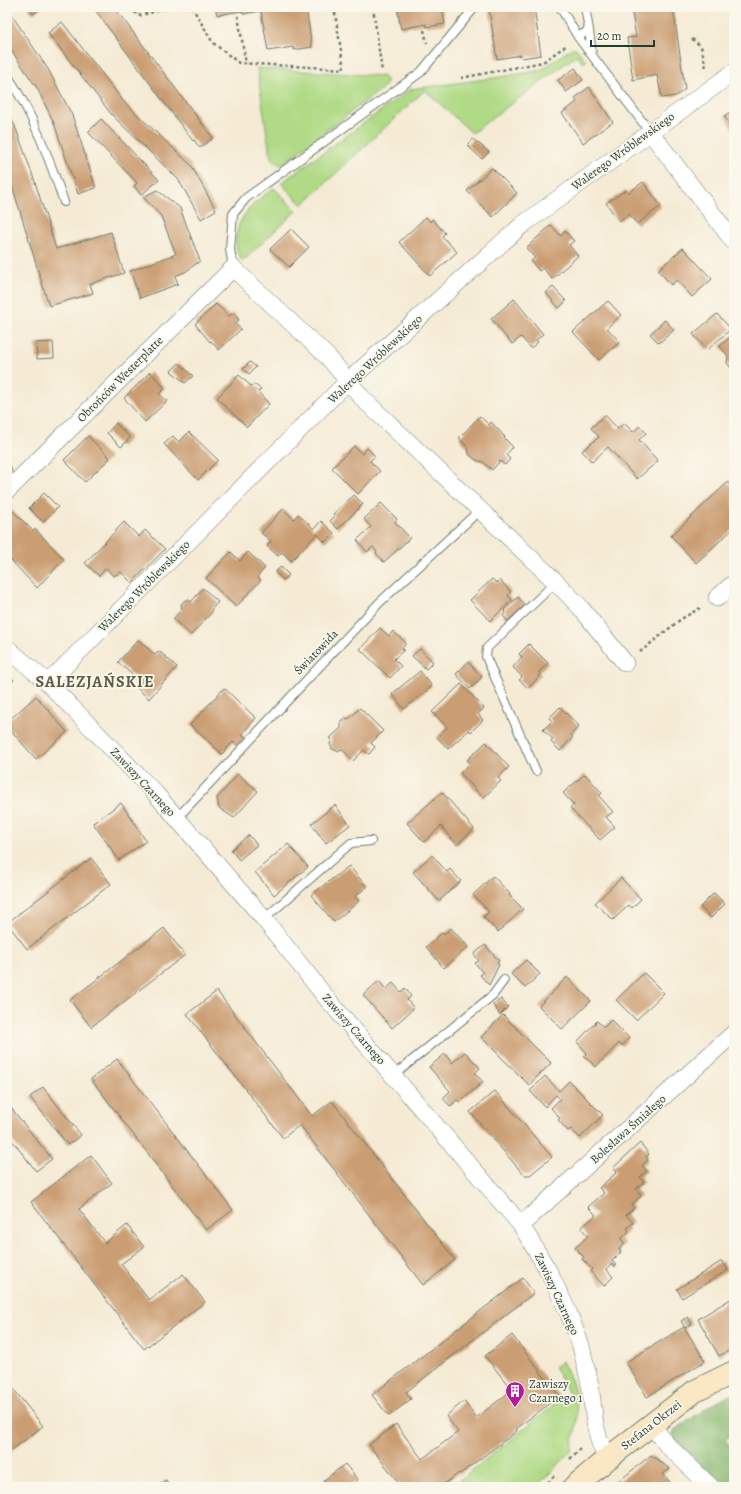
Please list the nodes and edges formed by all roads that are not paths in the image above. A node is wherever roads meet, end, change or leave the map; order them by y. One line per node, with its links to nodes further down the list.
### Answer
1 (475, 7): 14 (lane)
2 (560, 7): 7 (lane)
3 (585, 7): 6 (lane)
4 (733, 7): 5 (lane)
5 (734, 12)
6 (589, 30): 7 (lane); 8 (lane)
7 (578, 37): 8 (lane)
8 (592, 55): 11 (lane)
9 (734, 72): 11 (street, Walerego Wróblewskiego)
10 (7, 75): 12 (lane)
11 (650, 132): 13 (street); 15 (street, Walerego Wróblewskiego)
12 (64, 202)
13 (734, 242)
14 (233, 268): 15 (street); 17 (street, Obrońców Westerplatte)
15 (347, 382): 18 (street); 24 (street, Walerego Wróblewskiego)
16 (7, 469): 17 (lane)
17 (8, 490)
18 (480, 510): 19 (street); 26 (lane, Światowida)
19 (556, 582): 23 (street); 25 (lane)
20 (734, 582): 21 (street)
21 (717, 598)
22 (8, 651): 24 (street, Zawiszy Czarnego)
23 (625, 663)
24 (48, 683): 26 (street, Zawiszy Czarnego)
25 (536, 771)
26 (178, 818): 28 (street, Zawiszy Czarnego)
27 (370, 841): 28 (lane)
28 (264, 919): 31 (street, Zawiszy Czarnego)
29 (504, 980): 31 (lane)
30 (734, 1033): 32 (street, Bolesława Śmiałego)
31 (394, 1075): 32 (street, Zawiszy Czarnego)
32 (521, 1224): 35 (street, Zawiszy Czarnego)
33 (734, 1372): 34 (street, Stefana Okrzei)
34 (651, 1424): 35 (street, Stefana Okrzei); 37 (street)
35 (607, 1459): 36 (street, Stefana Okrzei)
36 (574, 1487)
37 (711, 1487)

